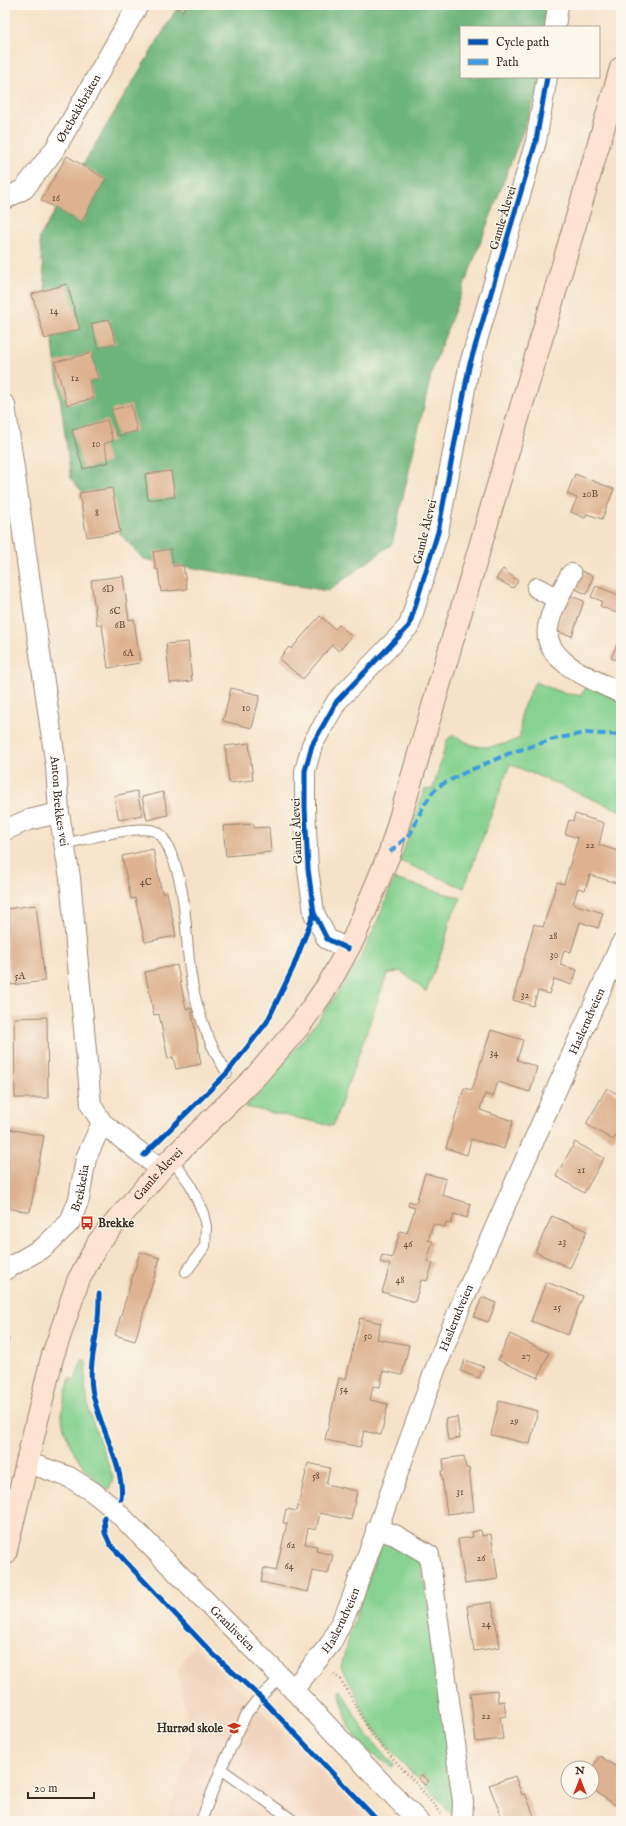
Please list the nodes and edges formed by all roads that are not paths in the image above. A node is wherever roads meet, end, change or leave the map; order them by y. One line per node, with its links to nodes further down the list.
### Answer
1 (138, 5): 6 (street, Ørebekkbråten)
2 (558, 5): 3 (street)
3 (555, 26)
4 (621, 68): 16 (main road, Gamle Ålevei)
5 (546, 78): 16 (street, Gamle Ålevei)
6 (5, 199)
7 (5, 405): 12 (street, Anton Brekkes vei)
8 (571, 574): 10 (street)
9 (537, 588): 10 (street)
10 (558, 599): 11 (street)
11 (621, 693)
12 (59, 813): 13 (street); 14 (street, Anton Brekkes vei)
13 (5, 830)
14 (64, 844): 17 (lane); 18 (street, Anton Brekkes vei)
15 (621, 944): 23 (street, Haslerudveien)
16 (348, 949): 19 (main road, Gamle Ålevei)
17 (227, 1073)
18 (102, 1123): 19 (street, Anton Brekkes vei); 20 (street, Brekkelia)
19 (166, 1163): 21 (lane); 22 (main road, Gamle Ålevei)
20 (5, 1270)
21 (186, 1272)
22 (26, 1462): 24 (main road, Gamle Ålevei); 25 (street, Granliveien)
23 (376, 1528): 25 (street, Haslerudveien); 30 (street)
24 (5, 1554)
25 (287, 1684): 26 (lane); 29 (street, Granliveien)
26 (221, 1769): 27 (lane); 28 (lane)
27 (201, 1821)
28 (294, 1821)
29 (418, 1821)
30 (462, 1821)

